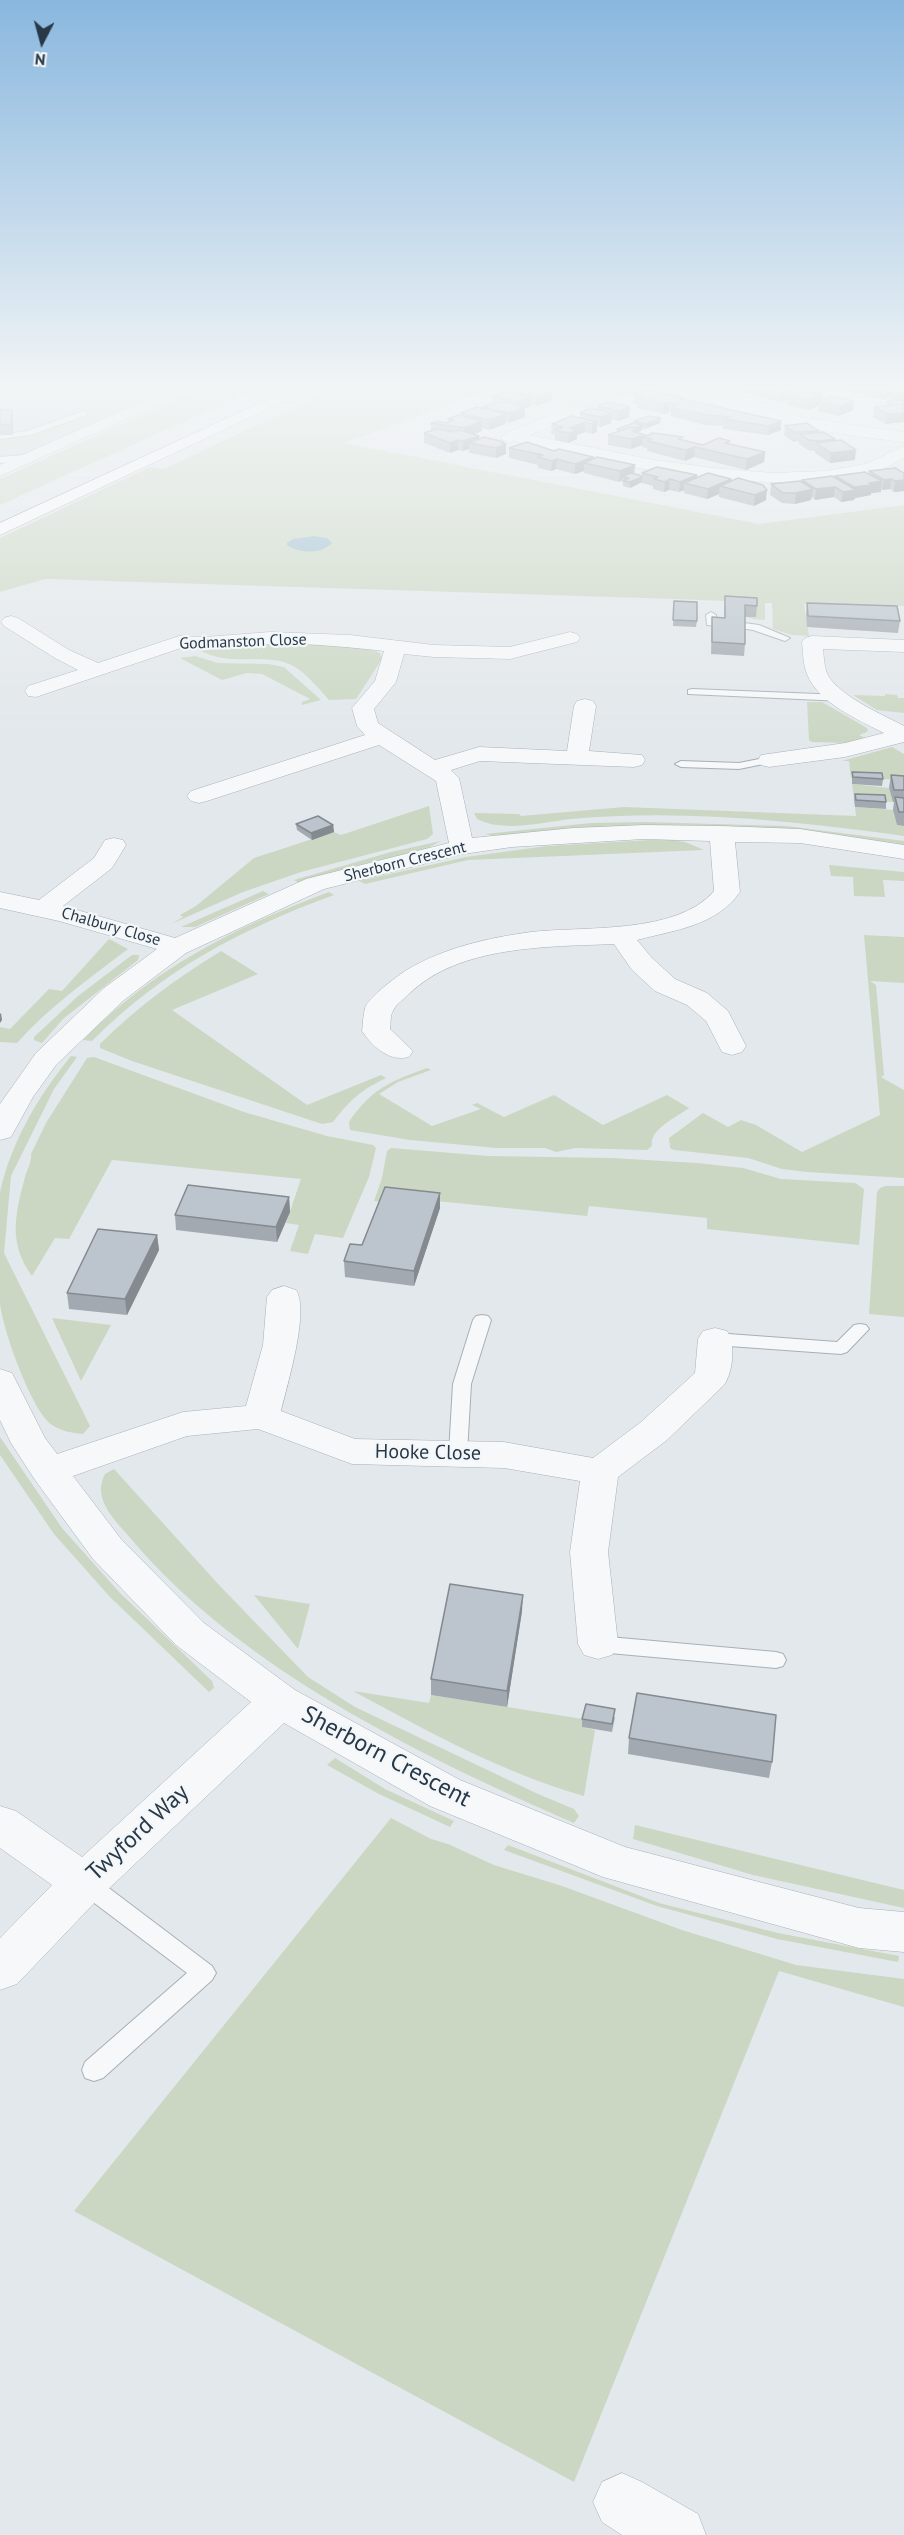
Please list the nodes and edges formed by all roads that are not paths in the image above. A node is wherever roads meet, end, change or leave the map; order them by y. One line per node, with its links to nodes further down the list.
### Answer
1 (47, 508): 2 (highway)
2 (0, 530)
3 (711, 615): 5 (lane)
4 (58, 624): 12 (street)
5 (724, 625)
6 (744, 626): 7 (lane)
7 (785, 638): 8 (street)
8 (812, 642): 9 (street); 15 (street)
9 (904, 646)
10 (396, 647): 11 (street, Godmanston Close); 12 (street, Godmanston Close); 18 (street)
11 (567, 647)
12 (94, 669): 13 (street, Godmanston Close)
13 (36, 691)
14 (692, 692): 15 (lane)
15 (843, 698): 17 (street)
16 (585, 706): 19 (street)
17 (904, 735): 21 (street)
18 (381, 737): 23 (street); 24 (street)
19 (578, 757): 20 (street); 23 (street)
20 (634, 760)
21 (769, 760): 22 (lane)
22 (681, 764)
23 (434, 768): 29 (street)
24 (236, 785): 25 (street); 26 (street)
25 (199, 796)
26 (262, 801)
27 (722, 833): 29 (street, Sherborn Crescent); 30 (street, Sherborn Crescent); 33 (street)
28 (114, 845): 32 (street, Chalbury Close)
29 (463, 848): 34 (street, Sherborn Crescent)
30 (904, 852)
31 (0, 900): 32 (street, Chalbury Close)
32 (45, 908): 34 (street, Chalbury Close)
33 (621, 936): 35 (street); 36 (street)
34 (177, 947): 37 (street, Sherborn Crescent)
35 (732, 1046)
36 (399, 1051)
37 (0, 1131)
38 (284, 1298): 43 (street)
39 (482, 1320): 44 (lane)
40 (860, 1329): 41 (lane)
41 (715, 1339): 46 (street)
42 (0, 1381): 45 (street, Sherborn Crescent)
43 (261, 1417): 44 (street, Hooke Close); 45 (street, Hooke Close)
44 (458, 1454): 46 (street, Hooke Close)
45 (48, 1471): 49 (street, Sherborn Crescent)
46 (600, 1472): 47 (street)
47 (598, 1644): 48 (lane)
48 (776, 1660)
49 (280, 1701): 51 (street, Twyford Way); 52 (street, Sherborn Crescent)
50 (0, 1824): 51 (street)
51 (84, 1883): 53 (street, Twyford Way); 54 (lane)
52 (904, 1932)
53 (0, 1970)
54 (94, 2070)
55 (622, 2502): 56 (street)
56 (677, 2535)

